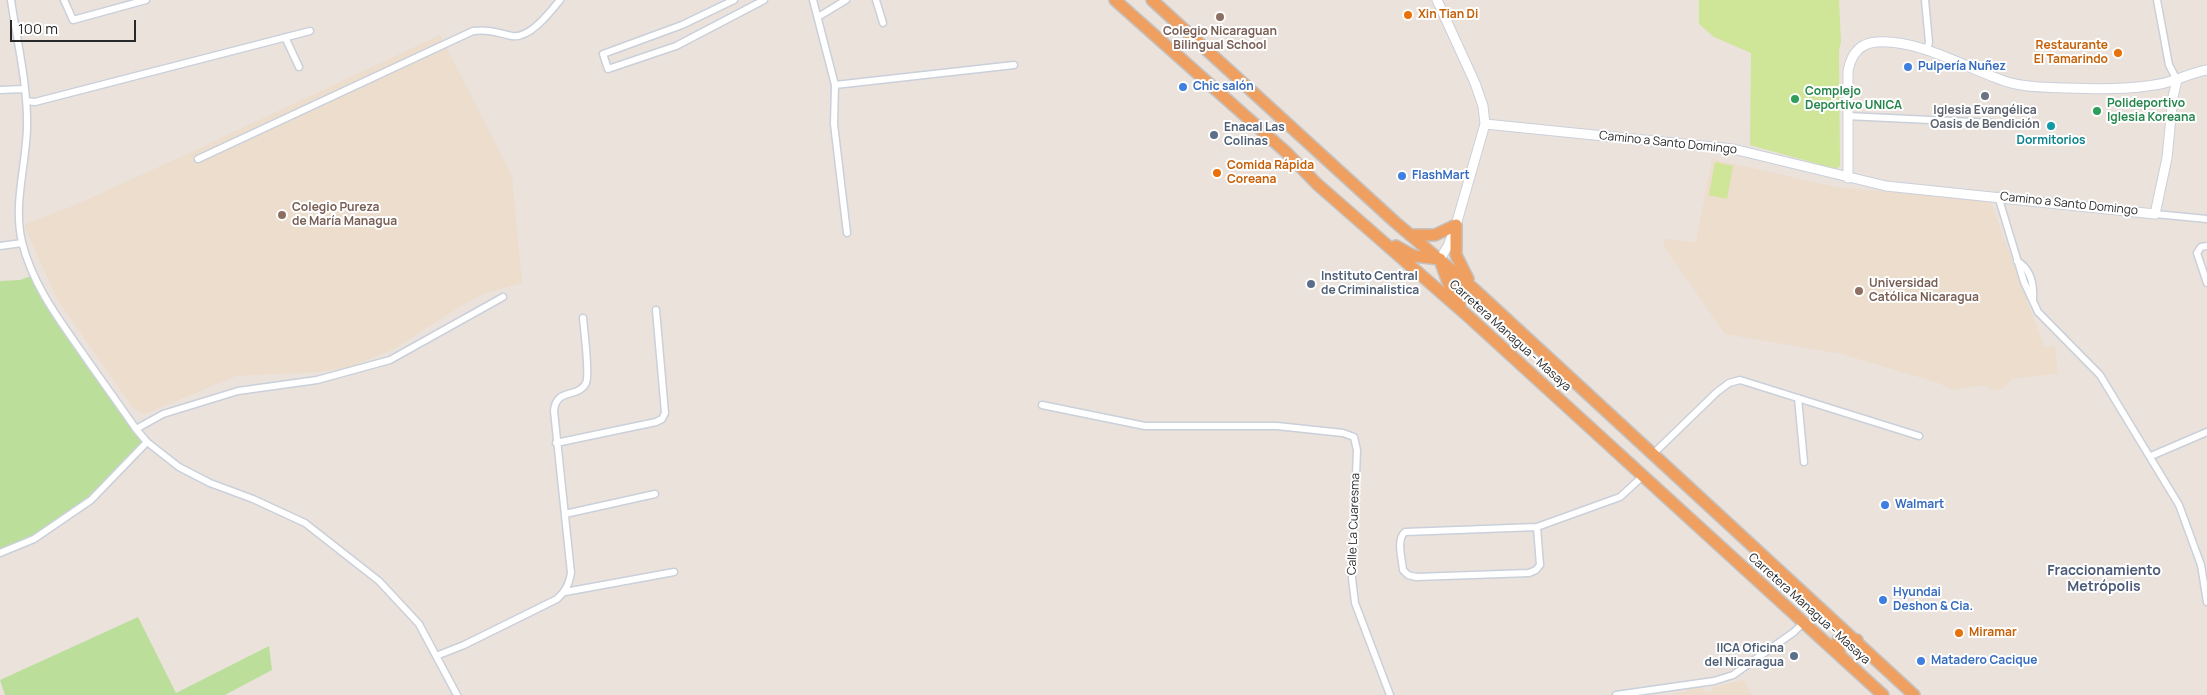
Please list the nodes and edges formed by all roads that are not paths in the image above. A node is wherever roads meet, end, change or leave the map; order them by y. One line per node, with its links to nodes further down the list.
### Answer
1 (10, 0): 25 (street)
2 (64, 0): 3 (street)
3 (146, 0)
4 (560, 0): 31 (street)
5 (734, 0): 6 (street)
6 (764, 0)
7 (813, 0): 15 (street)
8 (846, 0): 15 (street)
9 (876, 0): 16 (street)
10 (1115, 0): 33 (highway, Carretera Managua - Masaya)
11 (1152, 0): 39 (highway, Carretera Managua - Masaya)
12 (1437, 0): 30 (street)
13 (1926, 0): 19 (street)
14 (2157, 0): 23 (street)
15 (818, 17): 24 (street)
16 (883, 23)
17 (310, 30): 18 (street)
18 (285, 37): 21 (street); 27 (street)
19 (1927, 51): 23 (street); 28 (street)
20 (1014, 66): 24 (street)
21 (299, 67)
22 (2207, 70): 23 (street)
23 (2177, 80): 35 (street, Camino a Santo Domingo)
24 (835, 85): 38 (street)
25 (25, 88): 26 (street); 27 (street)
26 (0, 90)
27 (26, 101): 40 (street)
28 (1847, 116): 29 (street); 32 (street)
29 (1993, 123)
30 (1485, 124): 32 (street, Camino a Santo Domingo); 37 (street)
31 (198, 160)
32 (1848, 178): 34 (street, Camino a Santo Domingo)
33 (1317, 184): 43 (highway); 48 (highway, Carretera Managua - Masaya)
34 (1998, 196): 35 (street, Camino a Santo Domingo); 58 (street)
35 (2155, 214): 36 (street)
36 (2207, 219)
37 (1456, 225): 39 (highway); 43 (street); 45 (highway)
38 (847, 233)
39 (1410, 234): 43 (highway, Carretera Managua - Masaya)
40 (22, 242): 41 (street); 52 (street)
41 (0, 246)
42 (2207, 246): 44 (street)
43 (1440, 259): 45 (highway, Carretera Managua - Masaya); 48 (highway)
44 (2207, 283)
45 (1475, 290): 57 (highway, Carretera Managua - Masaya)
46 (503, 297): 52 (street)
47 (656, 310): 56 (street)
48 (1469, 317): 60 (highway, Carretera Managua - Masaya)
49 (583, 318): 56 (street)
50 (1798, 398): 54 (street); 57 (street); 59 (street)
51 (1042, 405): 76 (street, Calle La Cuaresma)
52 (136, 429): 55 (street)
53 (2207, 432): 58 (street)
54 (1919, 436)
55 (147, 442): 64 (street); 72 (street)
56 (556, 443): 62 (street)
57 (1654, 454): 68 (highway, Carretera Managua - Masaya)
58 (2151, 456): 67 (street)
59 (1804, 462)
60 (1643, 476): 63 (street); 69 (highway, Carretera Managua - Masaya)
61 (655, 494): 62 (street)
62 (565, 514): 66 (street)
63 (1537, 527): 63 (street)
64 (0, 553)
65 (674, 572): 66 (street)
66 (565, 592): 72 (street)
67 (2207, 602)
68 (1829, 617): 70 (highway); 71 (highway, Carretera Managua - Masaya)
69 (1804, 622): 70 (highway, Carretera Managua - Masaya); 74 (street)
70 (1818, 635): 73 (highway, Carretera Managua - Masaya)
71 (1857, 640): 73 (highway); 79 (highway, Carretera Managua - Masaya)
72 (436, 656): 75 (street)
73 (1840, 656): 78 (highway, Carretera Managua - Masaya)
74 (1638, 693): 77 (street)
75 (457, 695)
76 (1390, 695)
77 (1616, 695)
78 (1884, 695)
79 (1914, 695)

